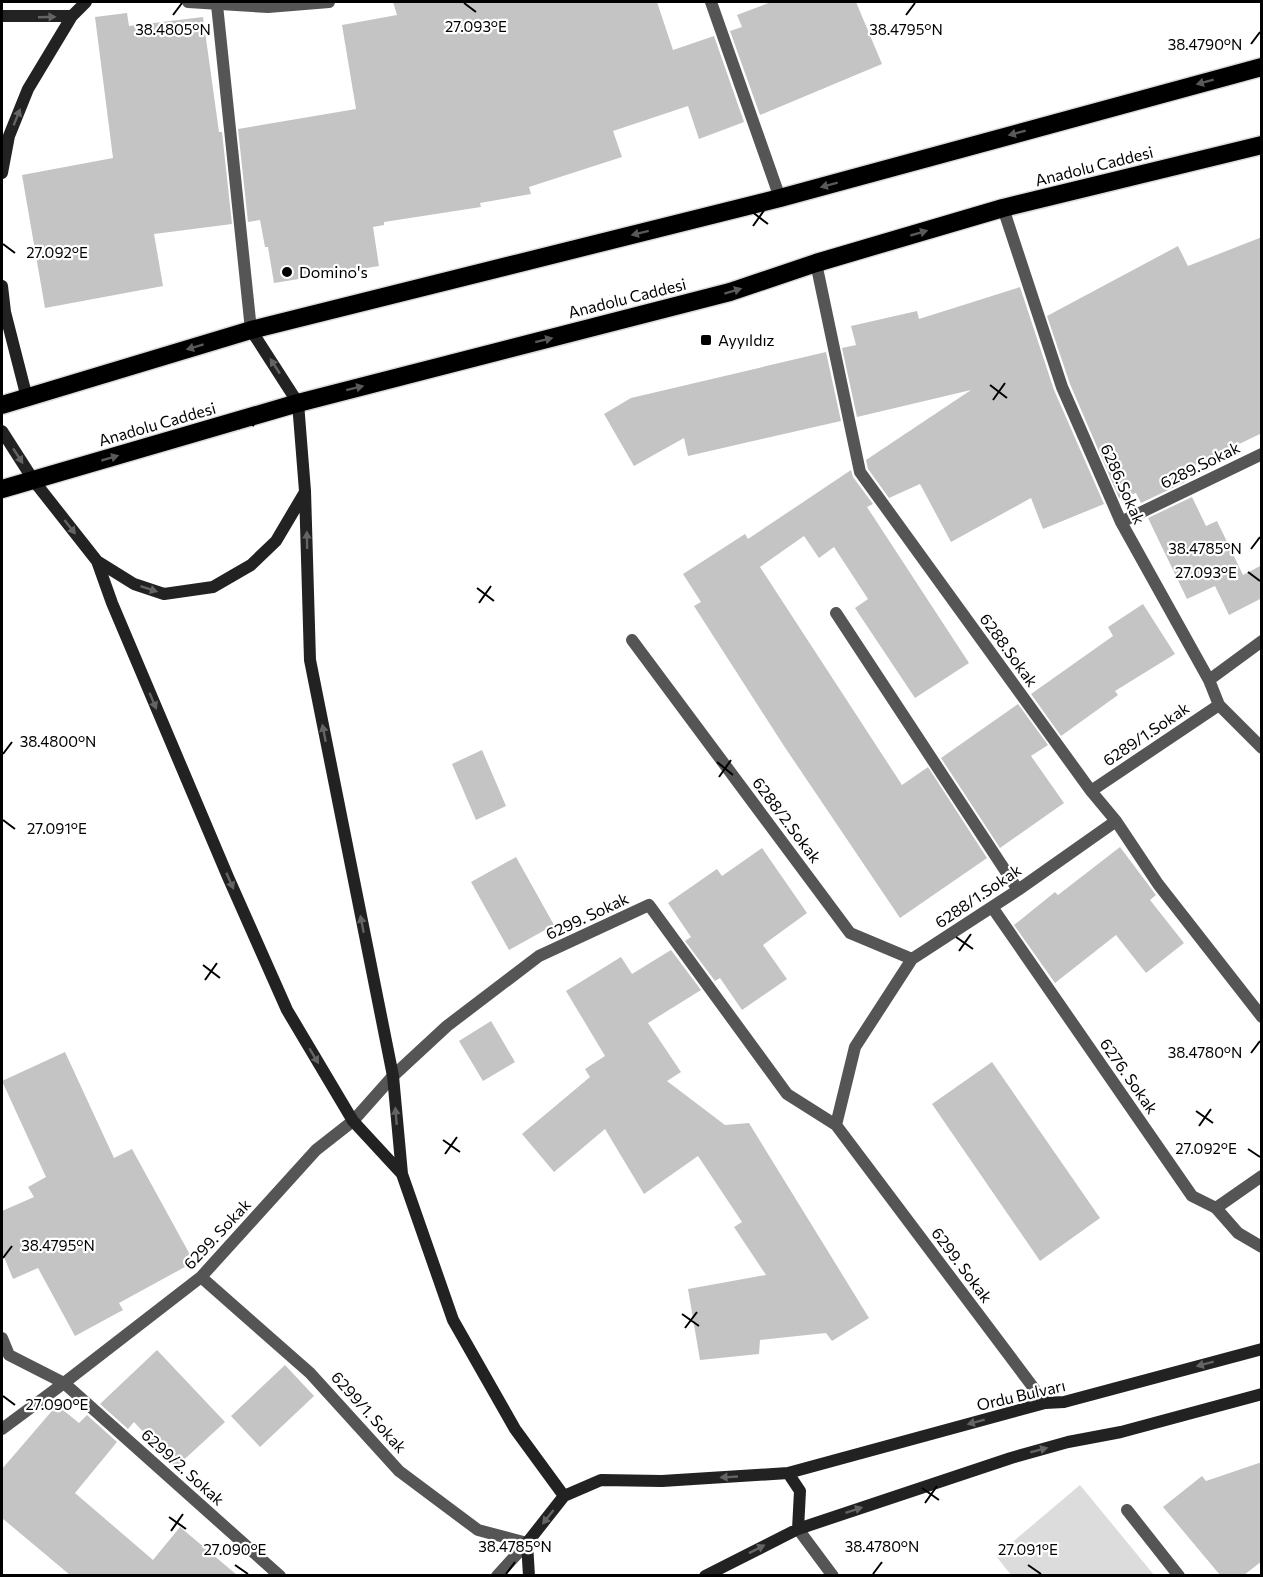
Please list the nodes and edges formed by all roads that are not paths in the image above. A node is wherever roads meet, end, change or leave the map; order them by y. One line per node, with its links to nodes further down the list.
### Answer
1 (86, 2): 7 (main road)
2 (188, 2): 5 (street)
3 (329, 2): 5 (street)
4 (711, 2): 11 (street)
5 (217, 5): 15 (street)
6 (2, 16): 7 (main road, one-way to 7)
7 (72, 16): 10 (main road, one-way to 7)
8 (1262, 67): 11 (highway, one-way to 11)
9 (1262, 145): 12 (highway, Anadolu Caddesi)
10 (2, 173)
11 (780, 198): 15 (highway, one-way to 15)
12 (1003, 208): 13 (highway, Anadolu Caddesi, one-way to 12); 24 (street, 6286.Sokak)
13 (816, 263): 17 (highway, Anadolu Caddesi, one-way to 13); 32 (street, 6288.Sokak)
14 (2, 286): 16 (main road)
15 (251, 330): 16 (highway, one-way to 16); 17 (main road, one-way to 15)
16 (27, 398): 18 (highway)
17 (298, 403): 21 (highway, Anadolu Caddesi, one-way to 17); 23 (main road)
18 (2, 405)
19 (2, 431): 21 (main road, one-way to 21)
20 (1262, 454): 24 (street, 6289.Sokak)
21 (34, 481): 22 (highway, Anadolu Caddesi); 25 (main road, one-way to 25)
22 (2, 489)
23 (305, 491): 25 (main road, one-way to 23); 38 (main road, one-way to 23)
24 (1121, 522): 29 (street, 6286.Sokak)
25 (97, 561): 39 (main road, one-way to 39)
26 (836, 613): 34 (street)
27 (632, 640): 36 (street, 6288/2.Sokak)
28 (1262, 641): 29 (street)
29 (1209, 680): 30 (street, 6286.Sokak)
30 (1219, 705): 31 (street, 6286.Sokak); 32 (street, 6289/1.Sokak)
31 (1262, 748)
32 (1091, 791): 33 (street, 6288.Sokak)
33 (1116, 821): 34 (street, 6288/1.Sokak); 37 (street, 6288.Sokak)
34 (1017, 890): 35 (street, 6288/1.Sokak)
35 (992, 907): 36 (street, 6288/1.Sokak); 43 (street, 6276. Sokak)
36 (912, 959): 40 (street)
37 (1262, 1017)
38 (393, 1076): 39 (street, 6299. Sokak); 40 (street, 6299. Sokak); 41 (main road, one-way to 38)
39 (353, 1121): 41 (main road); 45 (street, 6299. Sokak)
40 (836, 1125): 50 (street, 6299. Sokak)
41 (402, 1174): 53 (main road)
42 (1262, 1176): 43 (street)
43 (1216, 1208): 44 (street, 6276. Sokak)
44 (1262, 1247)
45 (201, 1277): 48 (street, 6299. Sokak); 56 (street, 6299/1. Sokak)
46 (2, 1338): 48 (street, 6299/2. Sokak)
47 (1262, 1348): 50 (main road, Ordu Bulvarı, one-way to 50)
48 (64, 1383): 51 (street, 6299. Sokak); 57 (street, 6299/2. Sokak)
49 (1262, 1394): 55 (main road, one-way to 49)
50 (1045, 1403): 52 (main road, Ordu Bulvarı, one-way to 52)
51 (2, 1429)
52 (788, 1473): 53 (main road, Ordu Bulvarı, one-way to 53); 55 (main road)
53 (564, 1496): 56 (main road, Ordu Bulvarı, one-way to 56)
54 (1127, 1510): 62 (street)
55 (798, 1529): 60 (main road, one-way to 55); 61 (street)
56 (527, 1543): 58 (street, Ordu Bulvarı); 59 (main road)
57 (279, 1575)
58 (497, 1575)
59 (529, 1575)
60 (705, 1575)
61 (832, 1575)
62 (1179, 1575)

